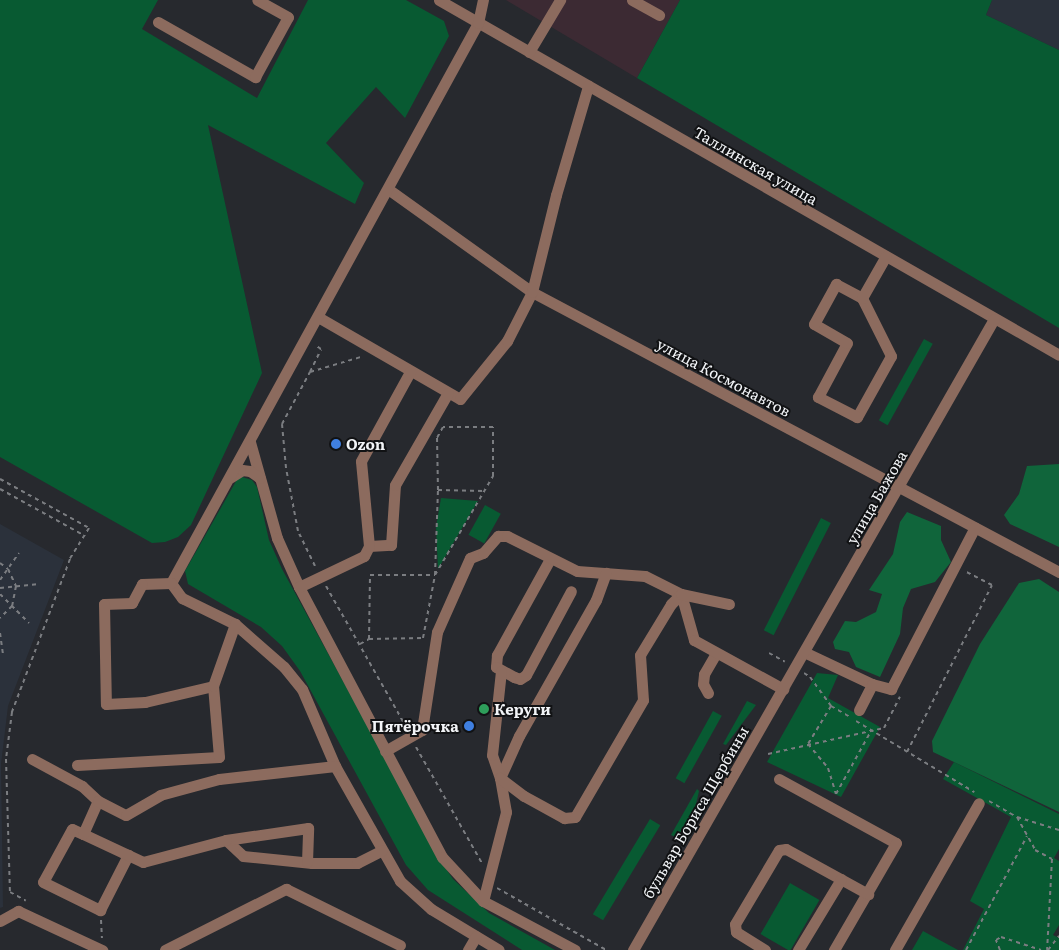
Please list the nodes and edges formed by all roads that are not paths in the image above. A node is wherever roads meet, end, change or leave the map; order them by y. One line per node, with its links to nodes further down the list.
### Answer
1 (257, 0): 7 (street)
2 (439, 0): 8 (street, Таллинская улица)
3 (484, 0): 8 (street)
4 (560, 0): 9 (street)
5 (632, 0): 6 (street)
6 (659, 15)
7 (158, 22)
8 (478, 23): 9 (street, Таллинская улица); 11 (street)
9 (529, 52): 10 (street, Таллинская улица)
10 (588, 86): 12 (street, Таллинская улица); 13 (street)
11 (388, 189): 13 (street, улица Космонавтов); 15 (street)
12 (886, 256): 14 (street); 16 (street, Таллинская улица)
13 (532, 292): 19 (street); 23 (street, улица Космонавтов)
14 (862, 298): 14 (street)
15 (318, 317): 18 (street); 20 (street)
16 (994, 319): 17 (street, Таллинская улица); 23 (street, улица Бажова)
17 (1059, 355)
18 (410, 372): 19 (street); 25 (street)
19 (448, 393): 25 (street)
20 (250, 442): 21 (street); 22 (street)
21 (230, 478): 22 (street); 29 (street)
22 (260, 478): 30 (street)
23 (900, 487): 24 (street, улица Космонавтов); 35 (street, улица Бажова)
24 (975, 527): 27 (street, улица Космонавтов); 38 (street)
25 (369, 546): 30 (street)
26 (555, 561): 28 (street); 37 (street); 43 (street)
27 (1059, 572)
28 (606, 573): 32 (street); 47 (street)
29 (171, 583): 34 (street); 39 (street)
30 (299, 587): 43 (street)
31 (572, 592): 37 (street)
32 (681, 594): 33 (street); 36 (street); 47 (street)
33 (729, 604)
34 (235, 624): 39 (street); 46 (street)
35 (804, 652): 38 (street); 40 (street, улица Бажова)
36 (716, 653): 40 (street); 41 (street)
37 (501, 671): 47 (street)
38 (872, 684): 42 (street)
39 (213, 686): 45 (street)
40 (783, 688): 67 (street, бульвар Бориса Щербины)
41 (708, 693)
42 (860, 710)
43 (385, 751): 58 (street)
44 (32, 759): 50 (street)
45 (77, 765)
46 (335, 766): 50 (street); 53 (street)
47 (500, 778): 58 (street)
48 (779, 779): 57 (street)
49 (979, 797): 71 (street)
50 (98, 801): 51 (street)
51 (83, 834): 54 (street); 54 (street)
52 (226, 840): 54 (street); 55 (street); 55 (street)
53 (382, 850): 55 (street); 60 (street)
54 (128, 855)
55 (307, 862)
56 (841, 879): 57 (street); 68 (street); 69 (street)
57 (868, 894): 70 (street)
58 (483, 901): 66 (street)
59 (0, 921): 62 (street)
60 (476, 936): 64 (street); 65 (street)
61 (400, 945): 63 (street)
62 (102, 946)
63 (165, 950)
64 (468, 950)
65 (500, 950)
66 (575, 950)
67 (633, 950)
68 (765, 950)
69 (798, 950)
70 (834, 950)
71 (895, 950)

